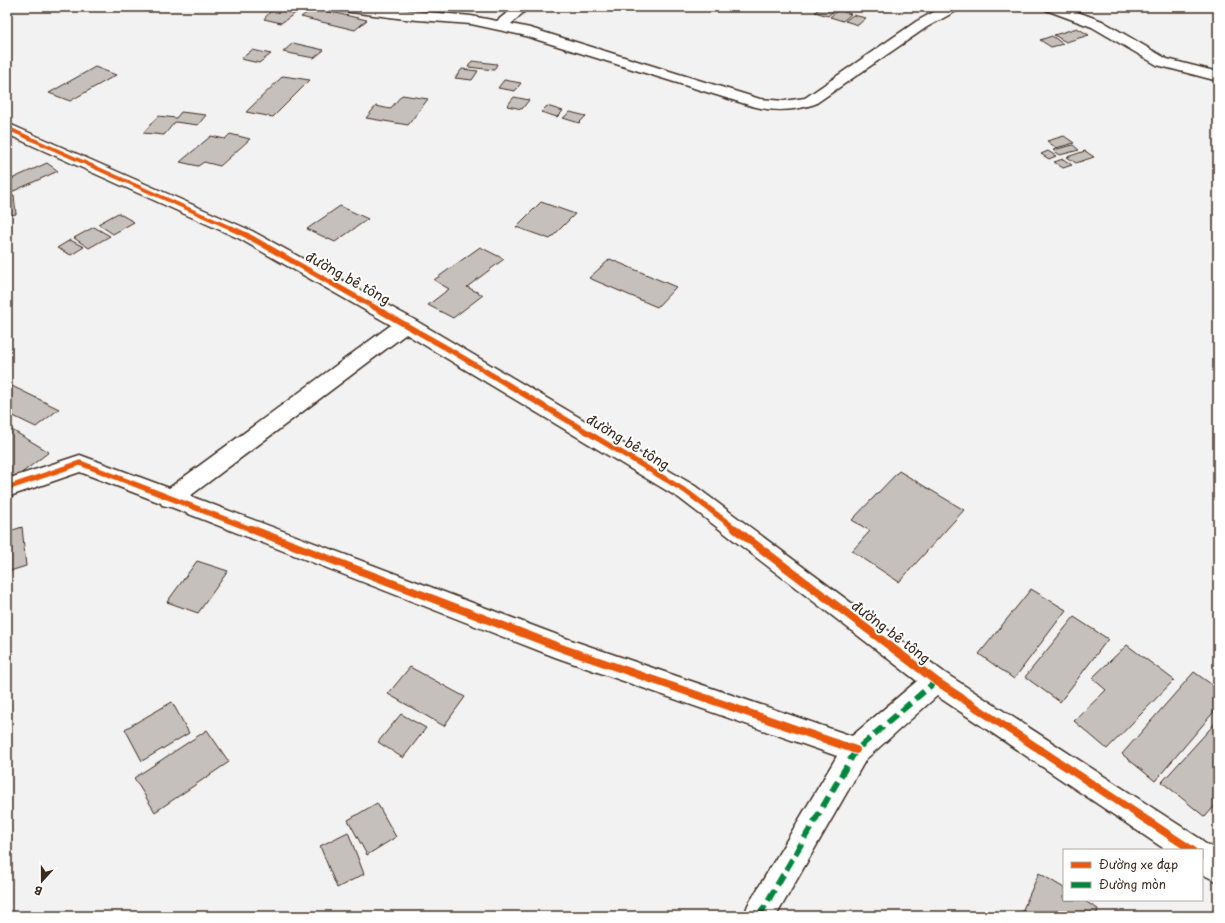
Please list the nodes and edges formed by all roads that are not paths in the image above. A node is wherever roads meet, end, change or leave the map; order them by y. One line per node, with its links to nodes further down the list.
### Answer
1 (343, 7): 5 (street)
2 (522, 7): 5 (street)
3 (953, 7): 5 (street)
4 (1052, 7): 6 (street)
5 (501, 25)
6 (1218, 77)
7 (7, 128): 8 (street, đường bê tông)
8 (406, 324): 10 (street); 11 (street, đường bê tông)
9 (7, 488): 10 (street)
10 (170, 499): 12 (street)
11 (936, 681): 12 (street, đường bê tông); 13 (street, đường bê tông)
12 (856, 750): 16 (street, đường bê tông)
13 (1190, 849)
14 (1203, 858): 15 (street)
15 (1218, 867)
16 (759, 916)

